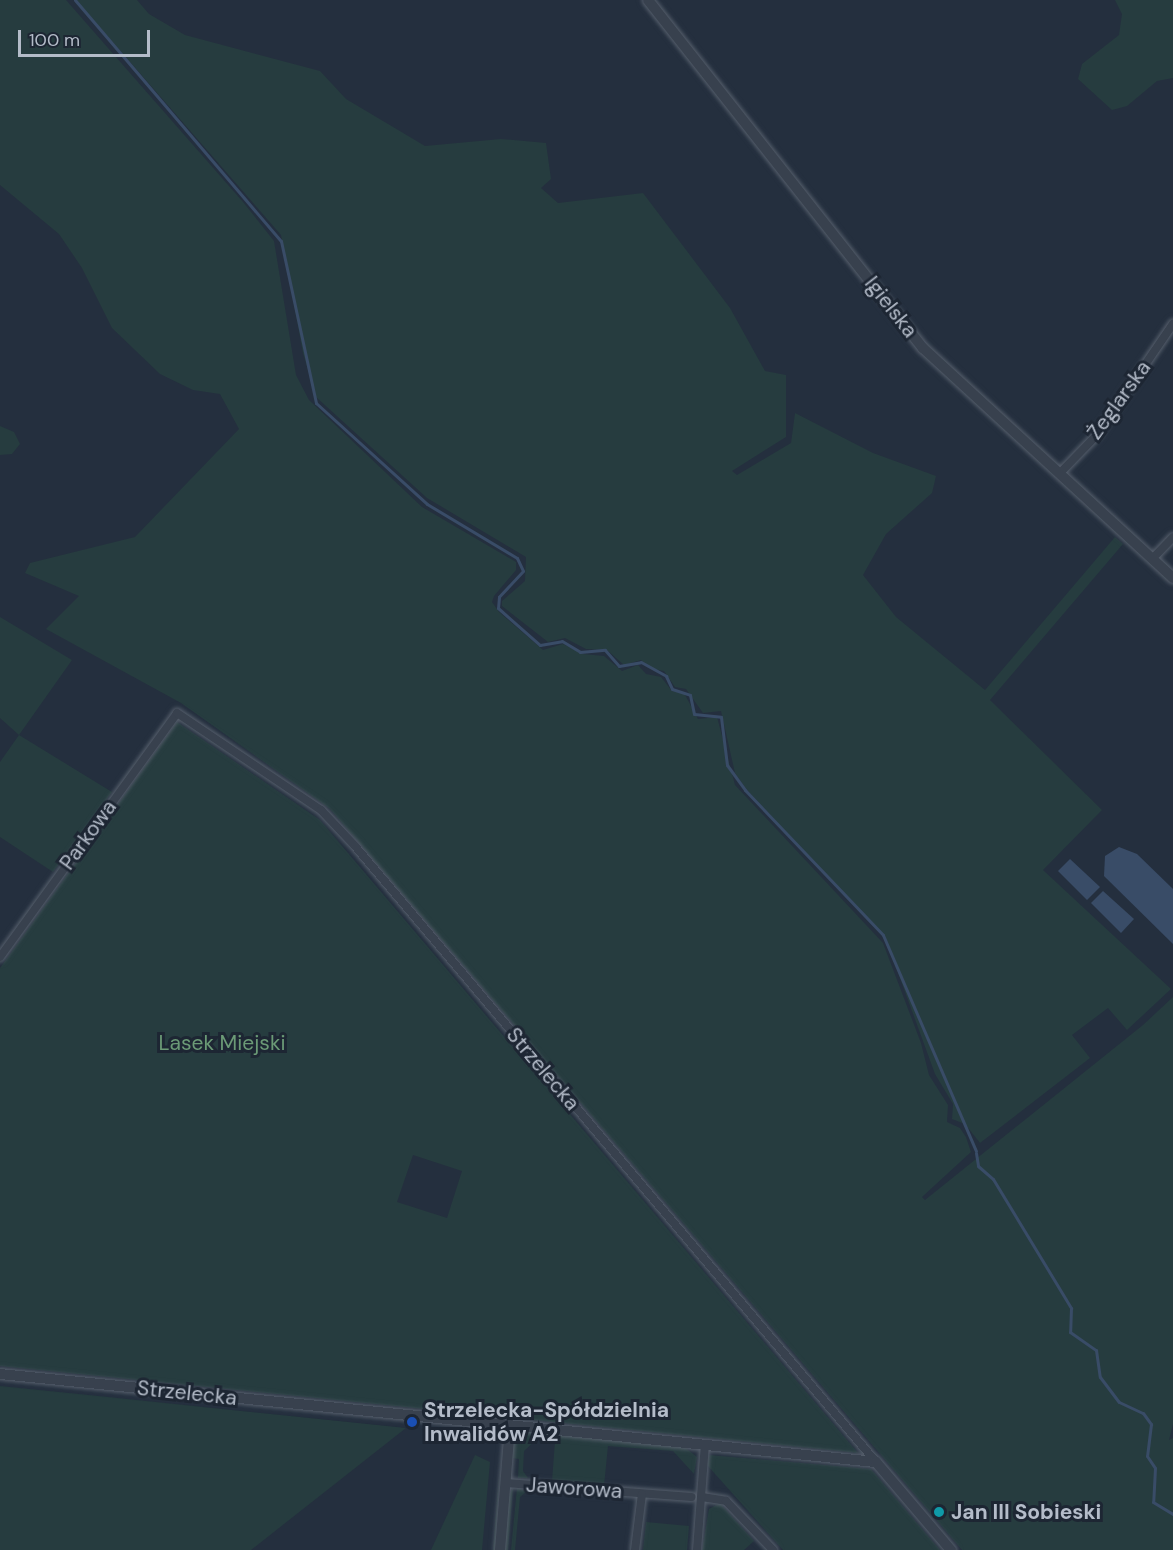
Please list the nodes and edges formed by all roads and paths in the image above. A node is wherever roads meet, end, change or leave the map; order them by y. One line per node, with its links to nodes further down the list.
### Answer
1 (648, 0): 3 (street, Igielska)
2 (1173, 324): 3 (street, Żeglarska)
3 (1060, 473): 5 (street, Igielska)
4 (1173, 537): 5 (street)
5 (1152, 559): 6 (street, Igielska)
6 (1173, 578)
7 (177, 713): 8 (street, Parkowa); 12 (street, Strzelecka)
8 (0, 957)
9 (0, 1374): 10 (street, Strzelecka)
10 (510, 1425): 11 (street, Strzelecka); 13 (street)
11 (705, 1444): 12 (street, Strzelecka); 16 (street)
12 (876, 1462): 21 (street, Strzelecka)
13 (506, 1483): 14 (street, Jaworowa); 17 (street)
14 (642, 1494): 15 (street, Jaworowa); 18 (street, Jaworowa)
15 (691, 1497)
16 (702, 1497): 19 (street); 20 (street)
17 (500, 1550)
18 (634, 1550)
19 (697, 1550)
20 (773, 1550)
21 (951, 1550)

